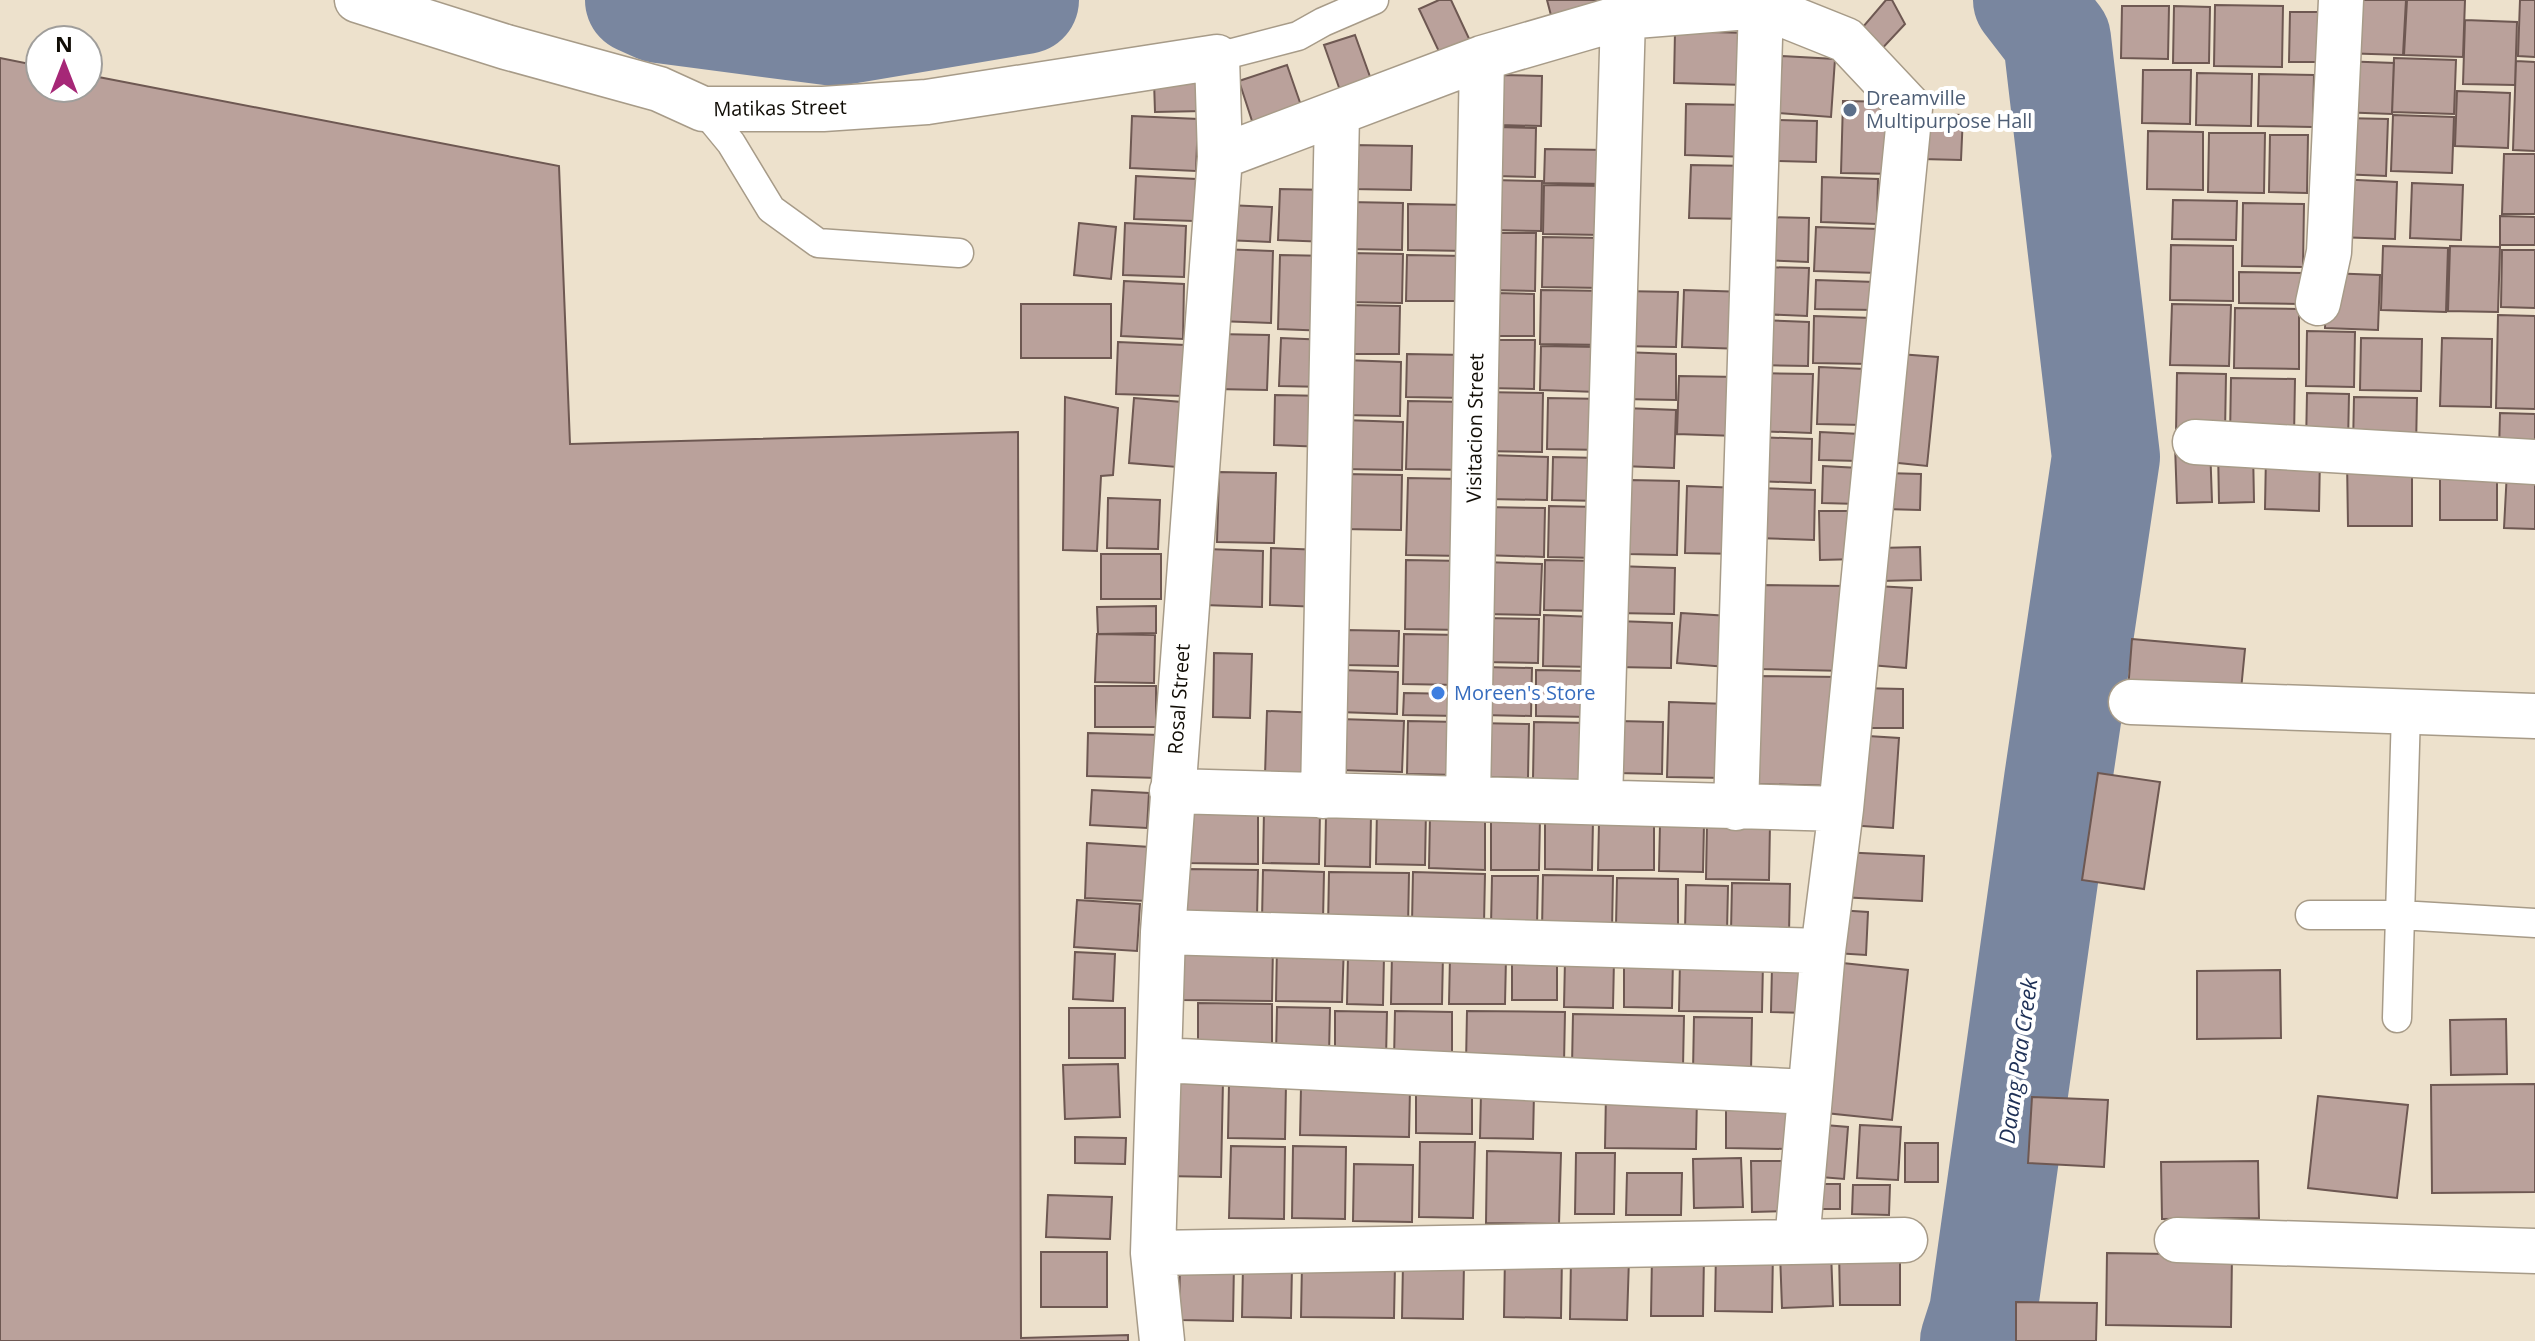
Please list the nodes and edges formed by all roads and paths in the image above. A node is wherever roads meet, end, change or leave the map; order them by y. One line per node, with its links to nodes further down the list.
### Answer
1 (357, 0): 8 (street, Matikas Street)
2 (1374, 0): 6 (lane)
3 (2341, 0): 12 (street)
4 (1761, 6): 5 (street); 22 (street); 23 (street)
5 (1623, 17): 7 (street); 21 (street)
6 (1217, 57): 8 (street, Matikas Street); 10 (street, Rosal Street)
7 (1482, 58): 9 (street); 20 (street, Visitacion Street)
8 (703, 109): 11 (lane)
9 (1337, 114): 10 (street); 19 (street)
10 (1220, 157): 18 (street, Rosal Street)
11 (959, 253)
12 (2318, 303)
13 (2195, 442): 14 (street)
14 (2535, 462)
15 (2131, 702): 16 (street)
16 (2406, 712): 17 (street); 25 (lane)
17 (2535, 716)
18 (1172, 791): 19 (street); 27 (street, Rosal Street)
19 (1323, 796): 20 (street)
20 (1468, 798): 21 (street)
21 (1600, 801): 22 (street)
22 (1736, 808): 23 (street)
23 (1841, 809): 28 (street)
24 (2310, 915): 25 (lane)
25 (2400, 915): 26 (lane); 29 (lane)
26 (2535, 923)
27 (1163, 932): 28 (street); 30 (street, Rosal Street)
28 (1823, 951): 31 (street)
29 (2397, 1018)
30 (1160, 1060): 31 (street); 36 (street, Rosal Street)
31 (1810, 1092): 34 (street)
32 (1905, 1240): 34 (street)
33 (2177, 1240): 35 (street)
34 (1797, 1242): 36 (street)
35 (2535, 1251)
36 (1153, 1253): 37 (street, Rosal Street)
37 (1162, 1341)

